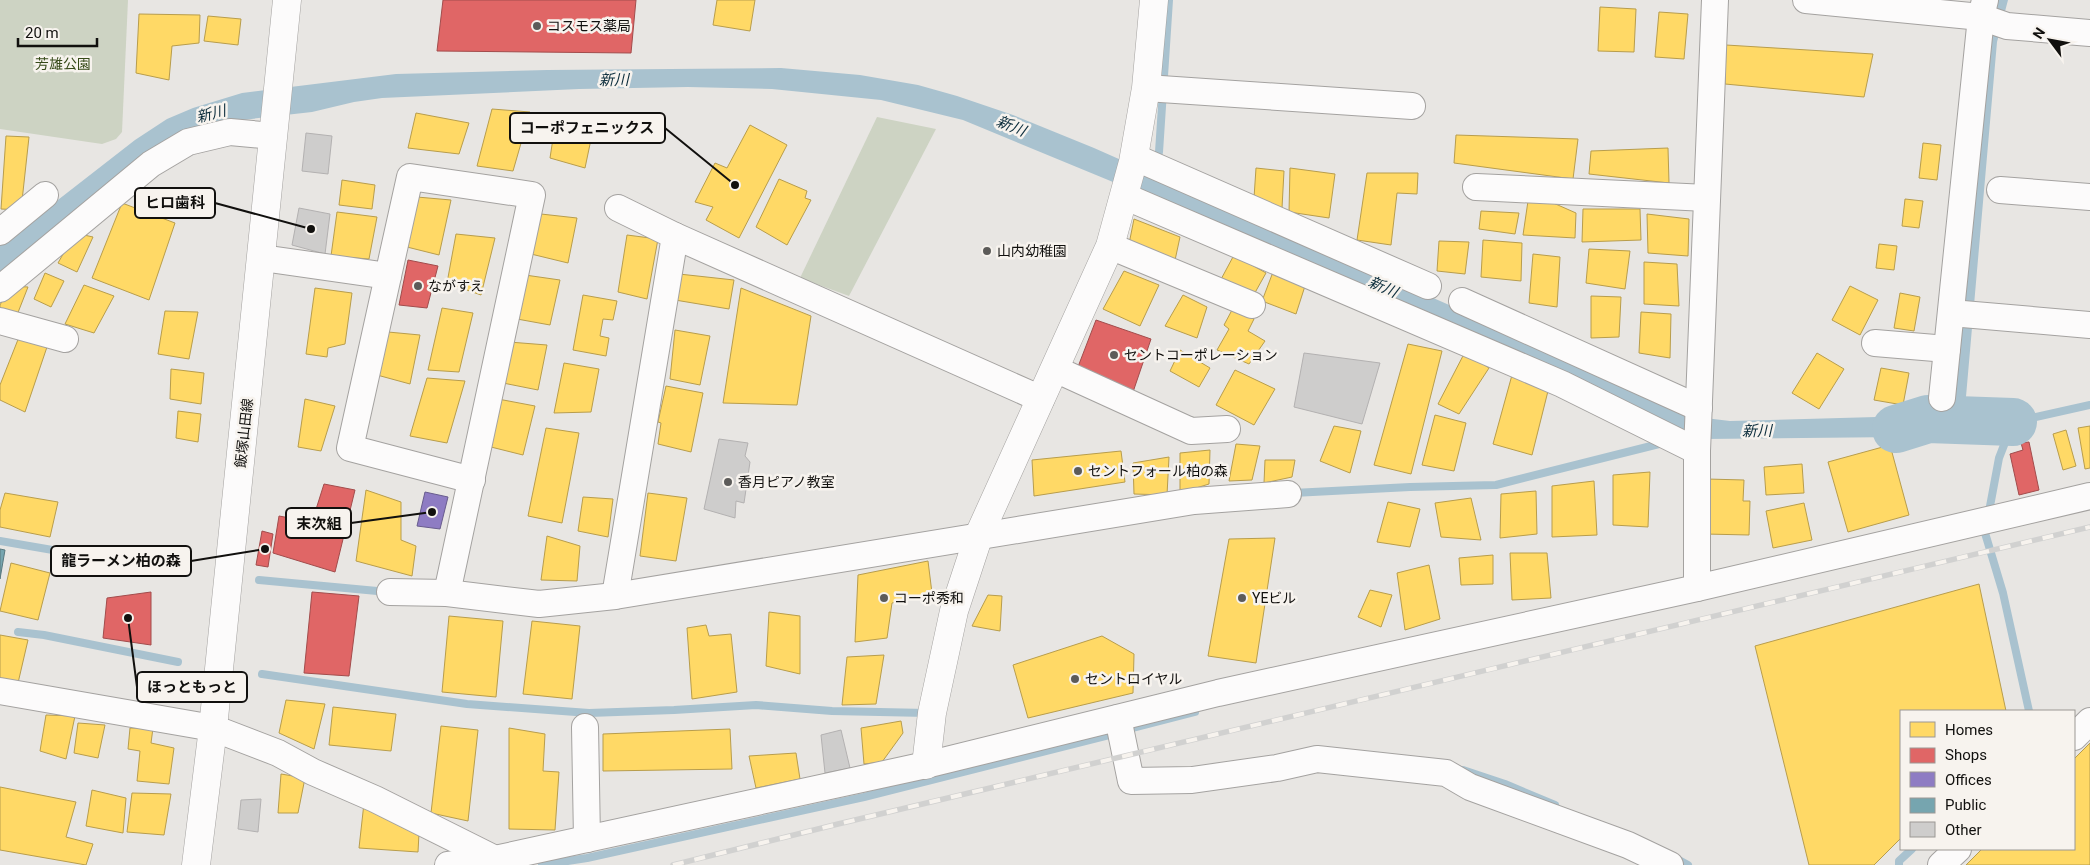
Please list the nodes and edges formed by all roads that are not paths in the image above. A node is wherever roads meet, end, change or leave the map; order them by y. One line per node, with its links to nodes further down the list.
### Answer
1 (287, 0): 9 (main road, 飯塚山田線)
2 (1154, 0): 7 (main road)
3 (1715, 0): 15 (street)
4 (1806, 0): 5 (street)
5 (1990, 15): 6 (street); 27 (street)
6 (2090, 33)
7 (1146, 88): 8 (street); 10 (main road)
8 (1412, 106)
9 (274, 128): 21 (main road, 飯塚山田線); 24 (street)
10 (1133, 160): 13 (main road); 23 (street)
11 (1476, 187): 15 (street)
12 (2000, 190): 16 (street)
13 (1125, 194): 20 (main road); 38 (street)
14 (45, 195): 18 (street)
15 (1707, 198): 36 (street)
16 (2090, 198)
17 (618, 208): 19 (street)
18 (0, 232)
19 (675, 236): 35 (street); 46 (street)
20 (1110, 246): 26 (street); 33 (main road)
21 (262, 258): 22 (street); 51 (main road, 飯塚山田線)
22 (388, 276): 39 (street); 39 (street)
23 (1428, 286)
24 (0, 289)
25 (1462, 301): 36 (street)
26 (1252, 305)
27 (1961, 314): 29 (street); 32 (street)
28 (0, 321): 30 (street)
29 (2090, 325)
30 (65, 340)
31 (1875, 343): 32 (street)
32 (1947, 348): 34 (street)
33 (1055, 369): 35 (main road); 37 (street)
34 (1942, 398)
35 (1041, 400): 42 (main road)
36 (1699, 411): 38 (street)
37 (1227, 429)
38 (1697, 446): 43 (street)
39 (472, 480): 45 (street)
40 (1288, 494): 42 (street)
41 (2090, 496): 43 (street)
42 (979, 535): 46 (street); 53 (main road)
43 (1697, 588): 50 (street)
44 (390, 592): 45 (street)
45 (447, 594): 46 (street)
46 (615, 596)
47 (0, 691): 51 (street)
48 (2090, 721): 52 (street)
49 (585, 727): 54 (street)
50 (1120, 727): 53 (street); 59 (street)
51 (213, 728): 56 (street); 57 (main road, 飯塚山田線)
52 (2075, 736)
53 (926, 765): 54 (street)
54 (587, 839): 56 (street)
55 (1957, 850): 60 (street)
56 (494, 859): 58 (street)
57 (196, 865)
58 (448, 865)
59 (1670, 865)
60 (1941, 865)

